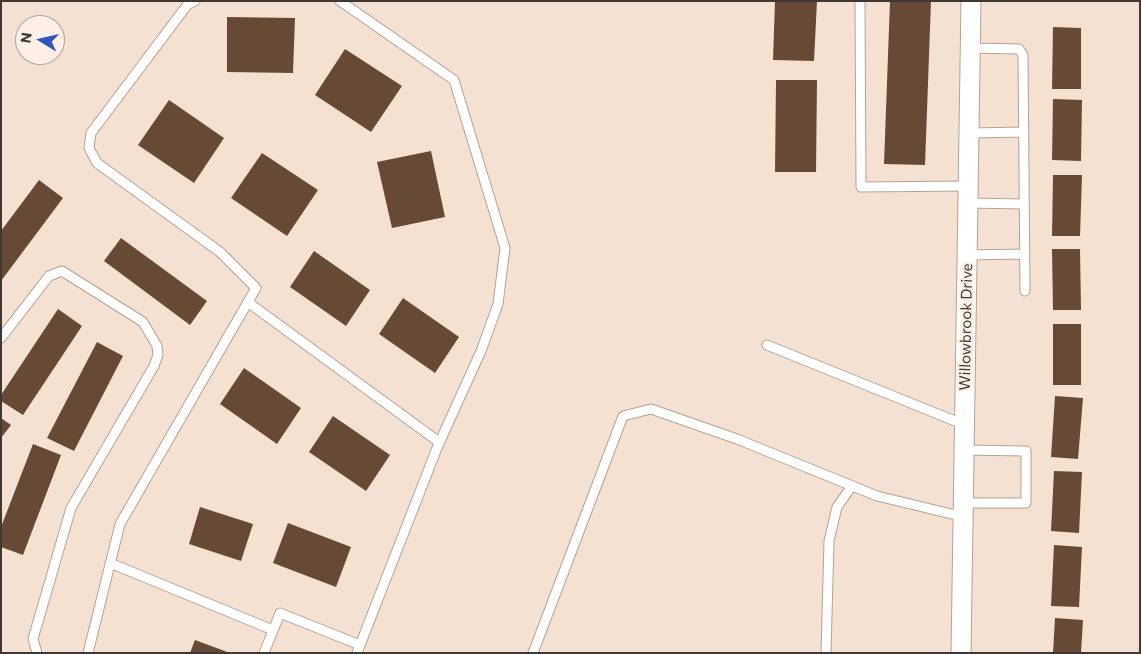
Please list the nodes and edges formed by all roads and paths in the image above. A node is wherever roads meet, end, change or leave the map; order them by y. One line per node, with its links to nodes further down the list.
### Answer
1 (195, 1): 13 (lane)
2 (340, 1): 17 (lane)
3 (860, 1): 8 (lane)
4 (971, 1): 5 (street, Willowbrook Drive)
5 (970, 48): 6 (lane); 7 (street, Willowbrook Drive)
6 (1024, 132): 7 (lane); 9 (lane)
7 (970, 133): 8 (street, Willowbrook Drive)
8 (968, 195): 9 (lane); 11 (street, Willowbrook Drive)
9 (1024, 204): 10 (lane)
10 (1024, 254): 11 (lane); 12 (lane)
11 (968, 255): 16 (street, Willowbrook Drive)
12 (1025, 291)
13 (249, 303): 17 (lane); 21 (lane)
14 (1, 338): 24 (lane)
15 (767, 345): 16 (lane)
16 (965, 425): 18 (street, Willowbrook Drive)
17 (439, 442): 23 (lane)
18 (964, 450): 20 (street, Willowbrook Drive); 20 (lane)
19 (852, 486): 20 (lane); 27 (lane); 28 (lane)
20 (964, 510): 29 (street, Willowbrook Drive)
21 (110, 563): 22 (lane); 25 (lane)
22 (273, 630): 23 (lane); 26 (lane)
23 (358, 649)
24 (37, 653)
25 (88, 653)
26 (264, 653)
27 (533, 653)
28 (826, 653)
29 (962, 653)

